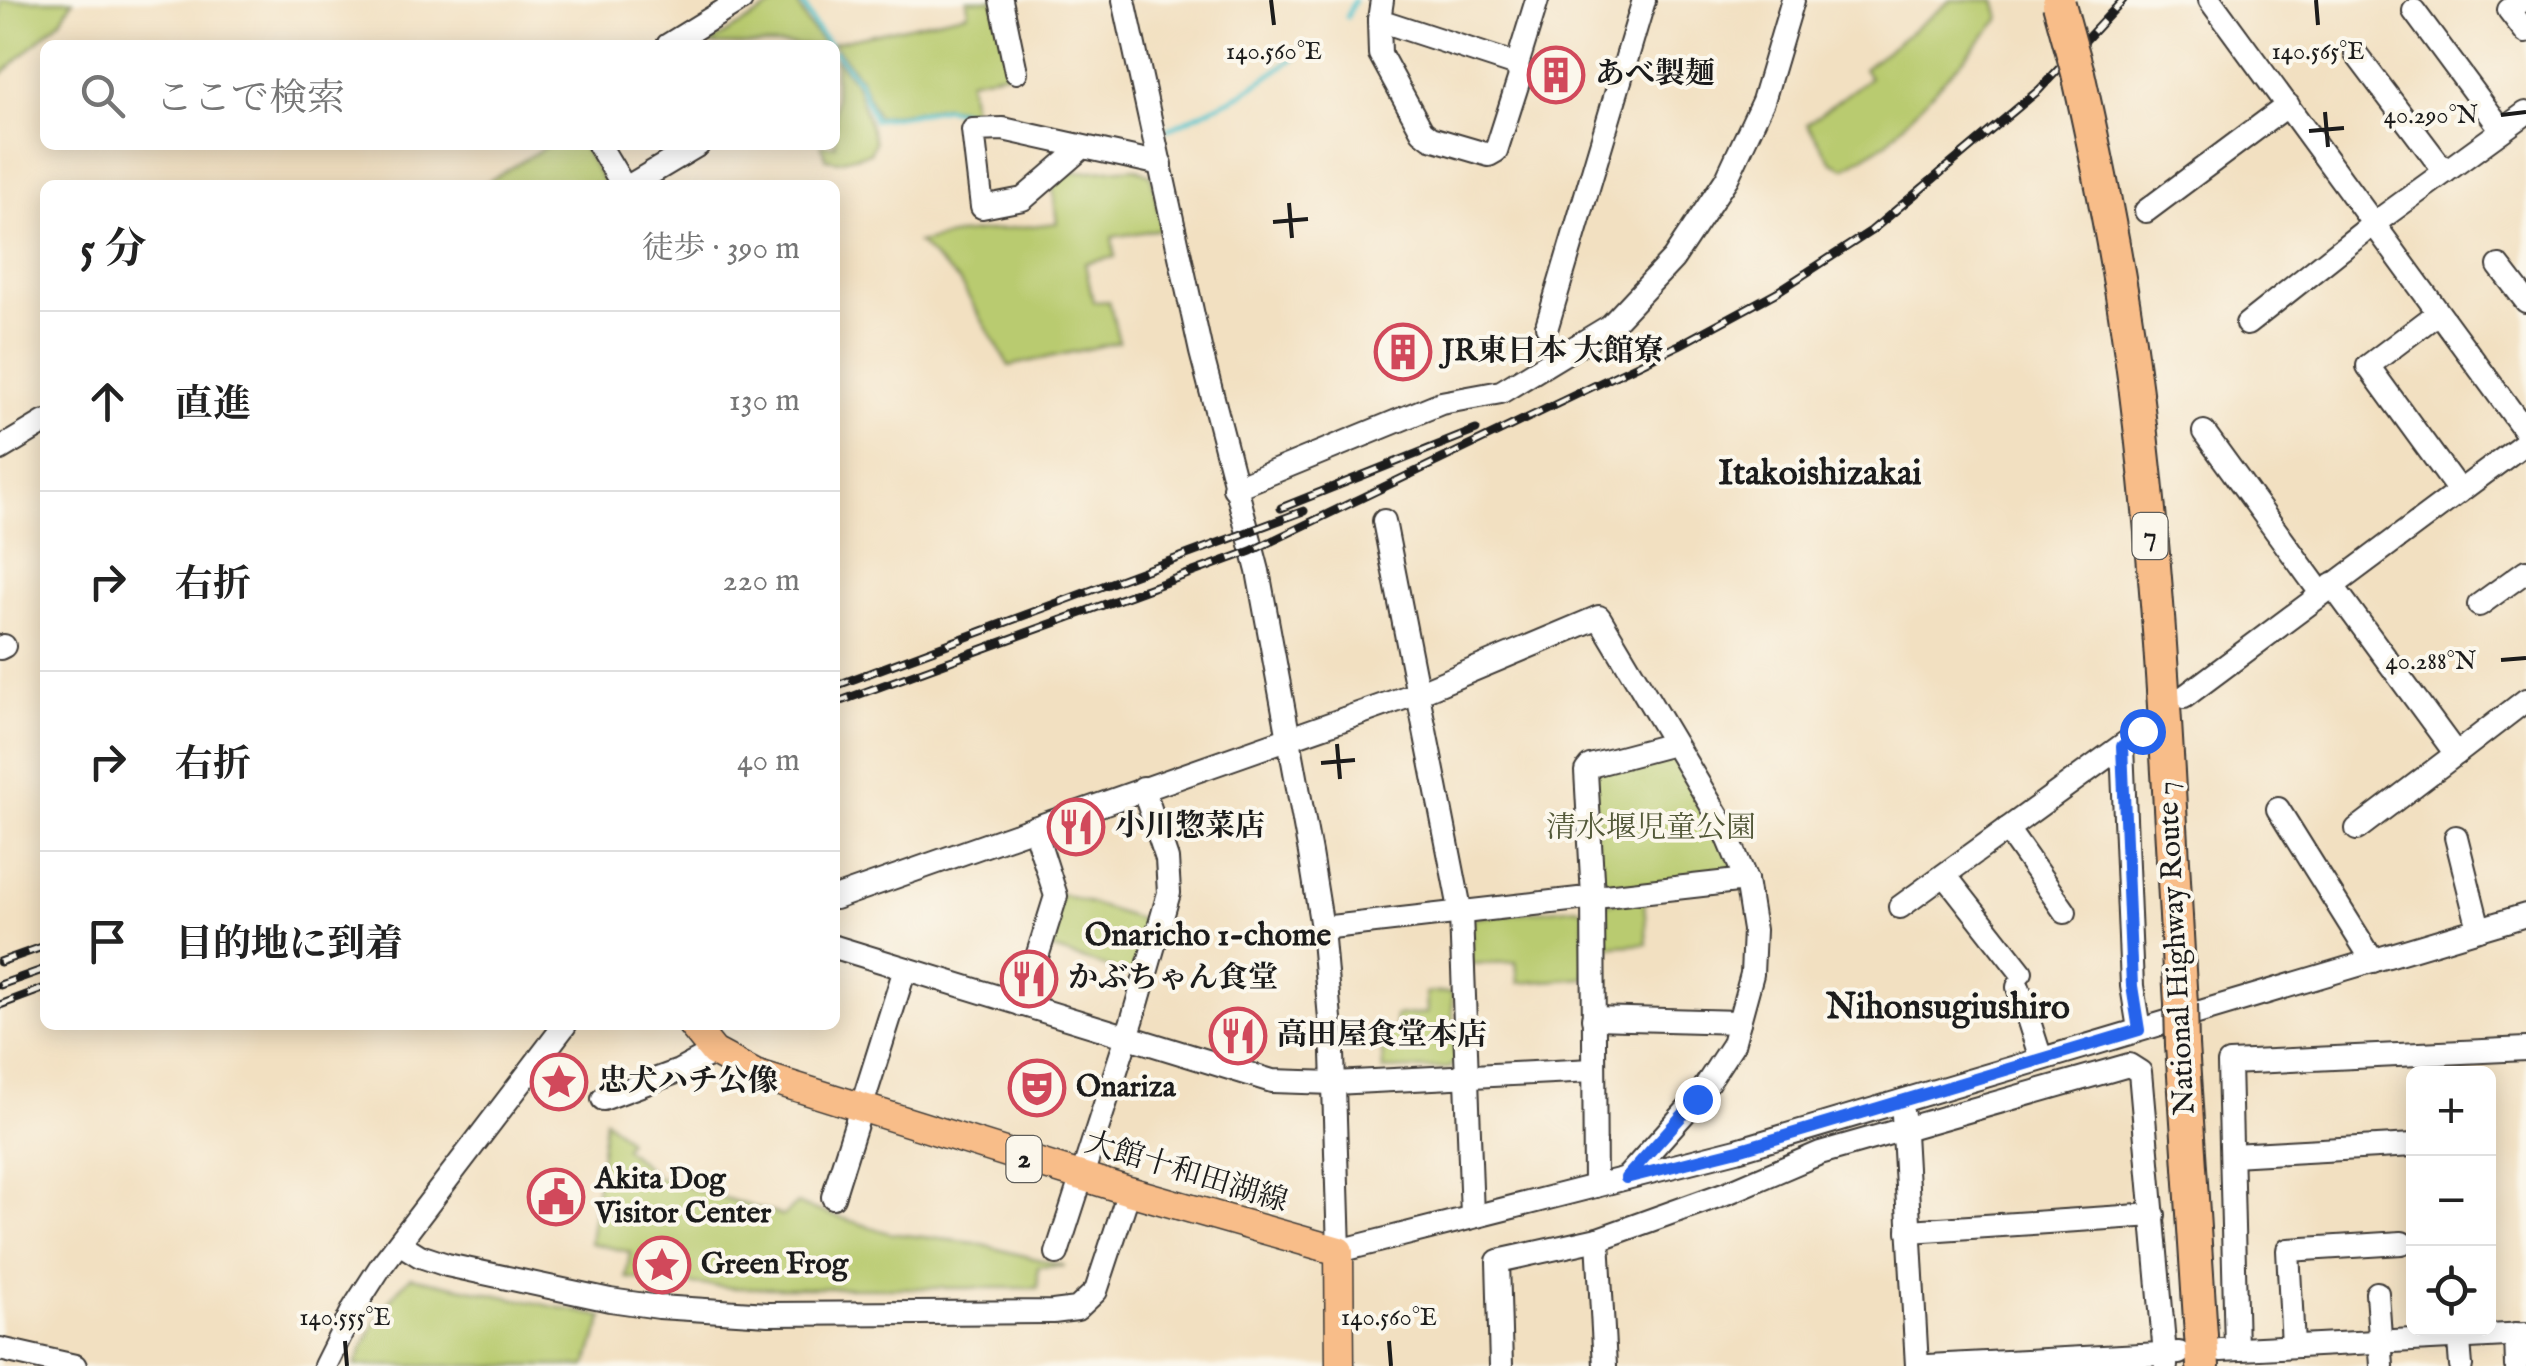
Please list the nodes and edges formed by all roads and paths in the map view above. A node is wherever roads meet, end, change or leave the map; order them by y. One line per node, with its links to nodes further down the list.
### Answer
1 (740, 0): 13 (street)
2 (1001, 0): 16 (street)
3 (1124, 0): 23 (street)
4 (1538, 0): 15 (street)
5 (1644, 0): 33 (street)
6 (1793, 0): 39 (street)
7 (2210, 0): 17 (street)
8 (2523, 0): 12 (street)
9 (2058, 2): 113 (highway, National Highway Route 7 / 7, bridge)
10 (1380, 10): 15 (street); 15 (street)
11 (2414, 11): 19 (street)
12 (2526, 32)
13 (676, 40)
14 (2356, 54): 24 (street)
15 (1517, 65)
16 (1016, 72)
17 (2288, 106): 27 (street); 28 (street)
18 (2526, 112): 19 (street)
19 (2502, 130): 24 (street)
20 (1083, 147): 20 (street); 23 (street)
21 (602, 150): 25 (street)
22 (690, 150): 26 (street)
23 (1161, 164): 39 (street)
24 (2446, 172): 28 (street)
25 (619, 180)
26 (638, 180)
27 (2146, 211)
28 (2372, 225): 31 (street); 32 (street)
29 (2499, 266): 30 (street)
30 (2526, 301)
31 (2438, 313): 36 (street); 40 (street)
32 (2247, 324)
33 (1547, 326)
34 (40, 425): 38 (street)
35 (2204, 432): 43 (street)
36 (2526, 432)
37 (2526, 442): 40 (street)
38 (0, 449)
39 (1234, 488): 49 (street)
40 (2459, 491): 43 (street)
41 (1384, 521): 45 (street)
42 (2526, 571): 44 (street)
43 (2326, 589): 46 (street); 52 (street)
44 (2479, 605)
45 (1418, 693): 49 (street); 50 (street); 65 (street)
46 (2184, 698)
47 (2526, 700): 52 (street)
48 (2142, 731): 51 (street)
49 (1289, 736): 53 (street); 67 (street)
50 (1673, 744): 60 (street); 62 (street)
51 (2122, 746): 57 (street); 77 (street)
52 (2456, 754): 56 (street)
53 (1142, 788): 55 (street); 78 (street)
54 (2278, 809): 70 (street)
55 (1034, 828): 61 (street); 72 (street)
56 (2357, 829)
57 (2007, 830): 59 (street); 64 (street)
58 (2456, 836): 68 (street)
59 (1945, 875): 63 (street); 81 (street)
60 (1746, 880): 62 (street); 74 (street)
61 (840, 896)
62 (1593, 897): 65 (street); 73 (street)
63 (1900, 907)
64 (2065, 912)
65 (1462, 914): 67 (street); 84 (street)
66 (2526, 915): 68 (street)
67 (1322, 928): 85 (street)
68 (2479, 930): 70 (street)
69 (840, 949): 71 (street)
70 (2373, 961): 77 (street)
71 (905, 969): 72 (street); 88 (street)
72 (1022, 1005): 78 (street)
73 (1593, 1018): 74 (street); 83 (street)
74 (1738, 1022): 93 (street)
75 (561, 1030): 101 (street)
76 (696, 1030): 80 (main road, 大館十和田湖線 / 2)
77 (2139, 1030): 81 (street)
78 (1126, 1036): 85 (street); 92 (street)
79 (2526, 1049): 82 (street)
80 (714, 1052): 86 (street); 88 (main road, 大館十和田湖線 / 2)
81 (2041, 1059): 87 (street)
82 (2445, 1064): 91 (street)
83 (1594, 1070): 84 (street); 94 (street)
84 (1466, 1077): 85 (street); 98 (street)
85 (1334, 1082): 103 (street)
86 (603, 1099)
87 (1902, 1100): 89 (street); 93 (street)
88 (862, 1108): 92 (main road, 大館十和田湖線 / 2); 96 (street)
89 (1904, 1130): 97 (street); 99 (street); 100 (street)
90 (2406, 1145): 91 (street)
91 (2232, 1155): 113 (street)
92 (1082, 1176): 95 (main road, 大館十和田湖線 / 2); 104 (street)
93 (1626, 1178): 94 (street)
94 (1595, 1186): 98 (street)
95 (1128, 1191): 101 (street); 103 (main road, 大館十和田湖線 / 2)
96 (833, 1197)
97 (2154, 1215): 99 (street); 113 (street)
98 (1472, 1216): 103 (street)
99 (1909, 1231): 119 (street)
100 (1598, 1239): 117 (street); 118 (street)
101 (399, 1242): 115 (street)
102 (2402, 1243): 111 (street)
103 (1339, 1251): 116 (main road)
104 (1057, 1253)
105 (2377, 1292): 110 (street)
106 (2496, 1334): 107 (street)
107 (2521, 1334): 124 (street)
108 (2432, 1336): 110 (street)
109 (2458, 1336): 123 (street)
110 (2381, 1342): 111 (street); 122 (street)
111 (2293, 1346): 113 (street)
112 (0, 1349): 114 (street)
113 (2195, 1356): 120 (street); 121 (street)
114 (75, 1366)
115 (325, 1366)
116 (1340, 1366)
117 (1500, 1366)
118 (1604, 1366)
119 (1917, 1366)
120 (1928, 1366)
121 (2256, 1366)
122 (2382, 1366)
123 (2460, 1366)
124 (2517, 1366)

